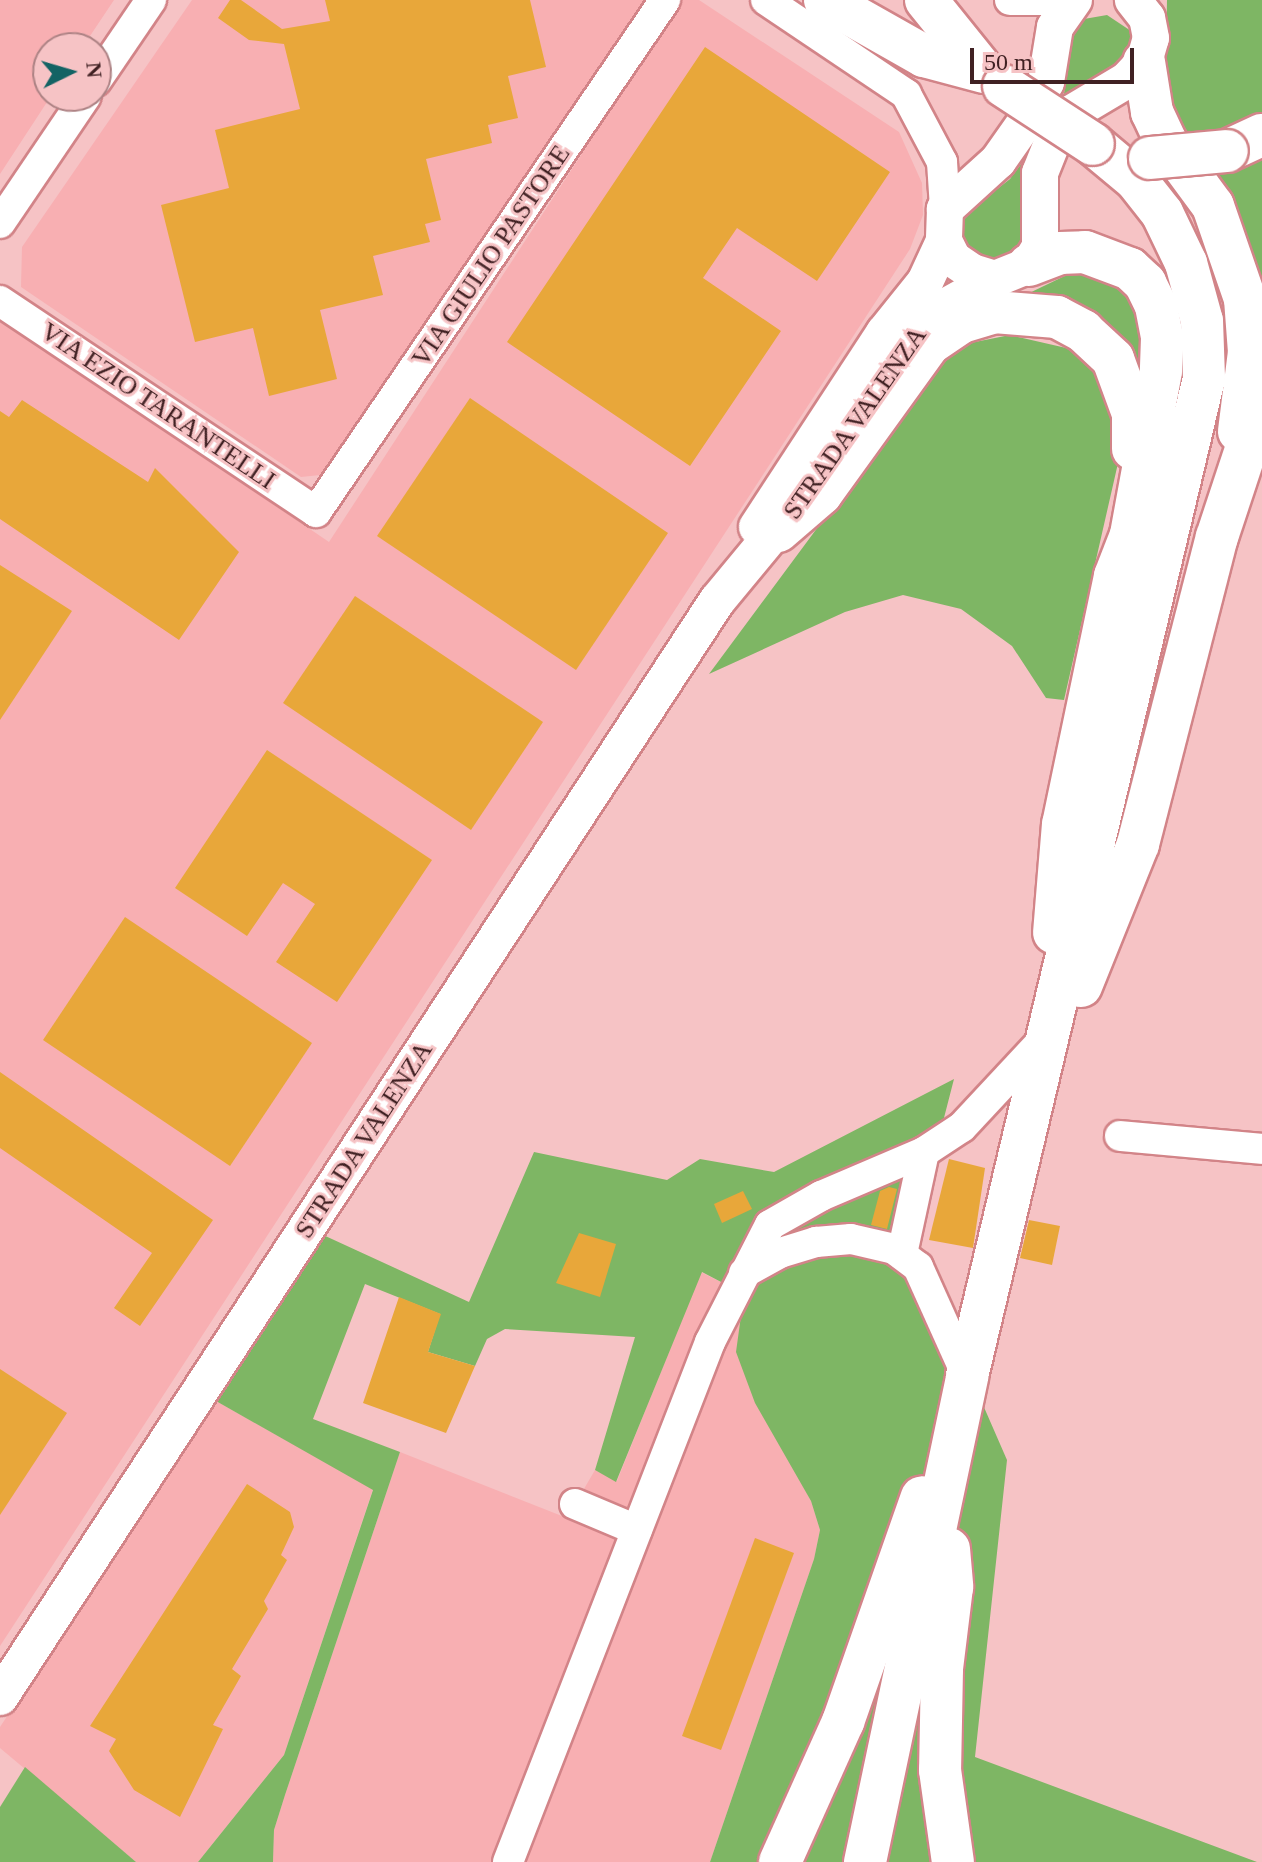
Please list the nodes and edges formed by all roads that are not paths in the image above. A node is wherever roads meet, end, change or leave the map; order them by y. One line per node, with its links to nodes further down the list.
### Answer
1 (151, 0): 11 (street)
2 (665, 0): 22 (street, VIA GIULIO PASTORE)
3 (766, 0): 18 (street)
4 (825, 0): 13 (highway)
5 (874, 0): 13 (highway)
6 (926, 0): 13 (highway)
7 (1010, 0): 8 (street)
8 (1053, 0)
9 (1074, 0): 18 (main road)
10 (1143, 6): 12 (main road)
11 (112, 57)
12 (1144, 62): 19 (main road); 24 (highway)
13 (994, 79): 16 (highway, bridge)
14 (75, 112): 17 (street)
15 (1244, 143): 16 (highway, bridge)
16 (1098, 146): 27 (highway)
17 (0, 223)
18 (944, 225): 19 (main road); 26 (main road, STRADA VALENZA)
19 (1012, 272): 23 (main road, STRADA VALENZA); 25 (highway)
20 (0, 301): 22 (street, VIA EZIO TARANTELLI)
21 (1262, 401): 24 (highway)
22 (316, 512)
23 (778, 531): 25 (highway); 26 (main road, STRADA VALENZA)
24 (1217, 537): 27 (highway)
25 (1115, 576): 27 (highway)
26 (729, 584): 37 (main road, STRADA VALENZA)
27 (1052, 1030): 30 (street); 33 (highway)
28 (1120, 1136): 29 (street)
29 (1262, 1149)
30 (924, 1152): 31 (street); 32 (street)
31 (902, 1254): 32 (street); 33 (street)
32 (744, 1273): 36 (street)
33 (967, 1376): 34 (highway); 39 (highway)
34 (944, 1497): 40 (highway); 41 (highway)
35 (575, 1504): 36 (street)
36 (637, 1530): 38 (street)
37 (0, 1697)
38 (508, 1862)
39 (780, 1862)
40 (865, 1862)
41 (953, 1862)

